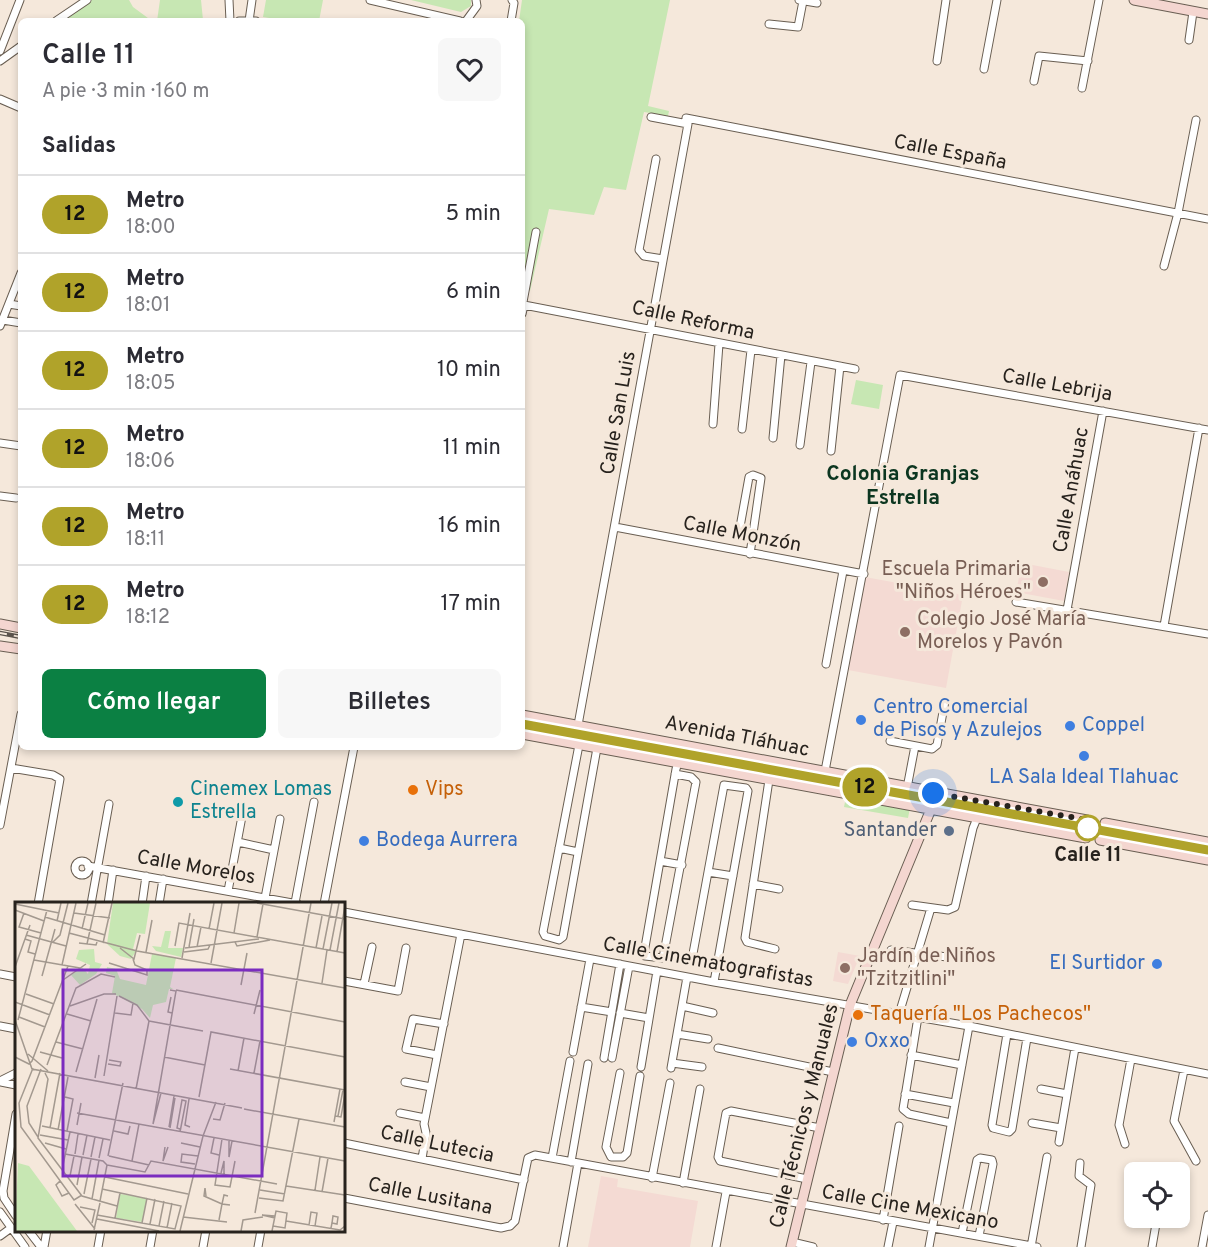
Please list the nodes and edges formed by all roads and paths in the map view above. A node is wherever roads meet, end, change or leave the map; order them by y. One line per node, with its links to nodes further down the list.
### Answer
1 (20, 0): 25 (street)
2 (87, 0): 16 (street)
3 (229, 0): 17 (street)
4 (252, 0): 18 (street)
5 (370, 0): 19 (street)
6 (476, 0): 20 (street)
7 (512, 0): 21 (street)
8 (801, 0): 13 (street); 22 (street)
9 (946, 0): 27 (street)
10 (996, 0): 29 (street)
11 (1099, 0): 28 (street)
12 (1134, 0): 14 (main road)
13 (817, 3)
14 (1193, 12): 15 (main road); 23 (street)
15 (1208, 14)
16 (60, 18)
17 (230, 18)
18 (249, 18)
19 (447, 18)
20 (468, 18)
21 (512, 18)
22 (770, 24)
23 (1189, 40)
24 (18, 48): 26 (street)
25 (0, 51)
26 (0, 61)
27 (937, 61)
28 (1088, 61): 30 (street); 31 (street)
29 (984, 69)
30 (1034, 81)
31 (1082, 88)
32 (0, 99): 33 (street)
33 (18, 107)
34 (651, 117): 35 (street)
35 (688, 120): 38 (street, Calle España); 41 (street, Calle San Luis)
36 (1196, 120): 38 (street)
37 (656, 159): 41 (street)
38 (1178, 213): 39 (street, Calle España); 42 (street)
39 (1208, 219)
40 (536, 232): 44 (street)
41 (663, 259): 50 (street, Calle San Luis)
42 (1164, 266)
43 (18, 281): 46 (street)
44 (525, 291)
45 (525, 302): 50 (street, Calle Reforma)
46 (9, 304): 47 (street); 48 (street)
47 (18, 306)
48 (1, 323): 49 (street)
49 (18, 323)
50 (650, 328): 51 (street, Calle Reforma); 69 (street, Calle San Luis)
51 (719, 344): 52 (street, Calle Reforma); 58 (street)
52 (751, 350): 53 (street, Calle Reforma); 60 (street)
53 (781, 356): 54 (street, Calle Reforma); 62 (street)
54 (811, 362): 55 (street, Calle Reforma); 64 (street)
55 (840, 366): 56 (street, Calle Reforma); 66 (street)
56 (855, 369)
57 (1103, 411): 59 (street, Calle Lebrija); 73 (street, Calle Lebrija); 75 (street, Calle Anáhuac)
58 (713, 424)
59 (1199, 428): 61 (street, Calle Lebrija); 77 (street)
60 (742, 429)
61 (1208, 430)
62 (773, 438)
63 (0, 443): 65 (street)
64 (800, 445)
65 (18, 446)
66 (831, 450)
67 (0, 496): 68 (street)
68 (16, 498)
69 (615, 527): 71 (street, Calle Monzón); 85 (street, Calle San Luis)
70 (753, 532): 70 (street); 71 (street)
71 (750, 554): 72 (street, Calle Monzón)
72 (843, 571): 73 (street, Calle Monzón); 82 (street)
73 (864, 574): 95 (street)
74 (1016, 602): 75 (street)
75 (1067, 610): 77 (street)
76 (0, 624): 78 (main road)
77 (1164, 626): 79 (street)
78 (18, 627)
79 (1208, 634)
80 (0, 646): 81 (main road)
81 (18, 649)
82 (826, 664)
83 (945, 701): 90 (street)
84 (525, 716): 85 (main road, Avenida Tláhuac)
85 (578, 725): 89 (street, Calle San Luis); 95 (main road, Avenida Tláhuac)
86 (18, 730): 94 (street)
87 (525, 735): 89 (main road, Avenida Tláhuac)
88 (890, 741): 90 (street)
89 (579, 745): 91 (main road, Avenida Tláhuac); 114 (street, Calle San Luis)
90 (915, 746): 98 (street)
91 (597, 748): 93 (main road, Avenida Tláhuac); 116 (street)
92 (353, 750): 138 (street)
93 (678, 763): 96 (street); 97 (main road, Avenida Tláhuac)
94 (11, 768): 109 (street); 131 (street)
95 (825, 771): 98 (main road, Avenida Tláhuac)
96 (675, 774): 118 (street); 119 (street)
97 (769, 780): 103 (main road, Avenida Tláhuac); 127 (street)
98 (907, 788): 99 (main road, Avenida Tláhuac)
99 (933, 793): 100 (main road, Avenida Tláhuac); 103 (main road, Calle Técnicos y Manuales)
100 (984, 801): 105 (street); 107 (main road, Avenida Tláhuac)
101 (314, 802): 137 (street)
102 (109, 804): 121 (street)
103 (931, 809): 105 (main road, Avenida Tláhuac); 160 (main road, Calle Técnicos y Manuales)
104 (243, 811): 112 (street)
105 (977, 818): 110 (main road, Avenida Tláhuac); 140 (street)
106 (280, 819): 115 (street)
107 (1088, 820)
108 (1105, 823): 113 (main road)
109 (0, 825)
110 (1086, 838)
111 (1100, 840): 117 (main road)
112 (238, 842): 115 (street); 129 (street)
113 (1208, 842)
114 (559, 848): 116 (street); 116 (street, Calle San Luis)
115 (274, 849): 130 (street)
116 (578, 852)
117 (1208, 860)
118 (660, 861): 119 (street); 119 (street)
119 (682, 865)
120 (88, 866): 121 (street, Calle Morelos)
121 (97, 868): 122 (street, Calle Morelos); 132 (street)
122 (113, 870): 124 (street, Calle Morelos); 133 (street)
123 (708, 872): 125 (street); 125 (street); 152 (street)
124 (146, 876): 126 (street, Calle Morelos); 134 (street)
125 (733, 876): 152 (street)
126 (163, 879): 129 (street, Calle Morelos); 135 (street)
127 (753, 884): 128 (street); 145 (street)
128 (779, 889)
129 (228, 891): 130 (street, Calle Morelos)
130 (265, 898): 136 (street, Calle Morelos)
131 (38, 902)
132 (91, 902)
133 (108, 902)
134 (142, 902)
135 (159, 902)
136 (288, 902)
137 (294, 902)
138 (324, 902)
139 (912, 905): 140 (street)
140 (931, 908): 147 (street)
141 (345, 912): 142 (street, Calle Cinematografistas)
142 (461, 934): 149 (street, Calle Cinematografistas); 168 (street)
143 (372, 947): 159 (street)
144 (406, 948): 159 (street)
145 (774, 949)
146 (891, 950): 147 (street)
147 (919, 953): 148 (street); 165 (street)
148 (947, 957)
149 (590, 958): 150 (street, Calle Cinematografistas); 162 (street)
150 (620, 964): 151 (street, Calle Cinematografistas); 163 (street)
151 (629, 966): 153 (street, Calle Cinematografistas); 163 (street)
152 (717, 967): 158 (street)
153 (657, 971): 156 (street, Calle Cinematografistas); 167 (street)
154 (0, 974): 155 (street)
155 (15, 977)
156 (687, 977): 158 (street, Calle Cinematografistas); 161 (street)
157 (345, 981): 159 (street)
158 (714, 982): 160 (street, Calle Cinematografistas)
159 (364, 984)
160 (850, 1005): 165 (street, Calle Cinematografistas); 188 (main road, Calle Técnicos y Manuales)
161 (682, 1006): 164 (street); 172 (street)
162 (581, 1007): 163 (street); 178 (street)
163 (616, 1013): 167 (street); 181 (street)
164 (713, 1013)
165 (899, 1014): 166 (street, Calle Cinematografistas)
166 (918, 1017): 170 (street, Calle Cinematografistas); 180 (street)
167 (649, 1018): 213 (street)
168 (444, 1024): 179 (street); 179 (street)
169 (0, 1026): 171 (street)
170 (969, 1026): 173 (street, Calle Cinematografistas); 185 (street)
171 (15, 1029)
172 (677, 1034): 175 (street); 186 (street)
173 (1007, 1034): 174 (street, Calle Cinematografistas); 174 (street)
174 (1028, 1038): 177 (street, Calle Cinematografistas)
175 (708, 1039)
176 (718, 1048): 188 (street)
177 (1075, 1048): 182 (street, Calle Cinematografistas); 200 (street)
178 (573, 1052)
179 (437, 1055): 196 (street)
180 (911, 1056): 185 (street); 199 (street)
181 (608, 1058)
182 (1131, 1059): 187 (street, Calle Cinematografistas); 212 (street)
183 (570, 1061): 215 (street)
184 (588, 1064): 218 (street)
185 (962, 1065): 201 (street)
186 (702, 1067)
187 (1184, 1070): 191 (street, Calle Cinematografistas); 217 (street)
188 (833, 1072): 208 (main road, Calle Técnicos y Manuales)
189 (620, 1073): 213 (street)
190 (15, 1074): 192 (street)
191 (1208, 1074)
192 (0, 1081): 195 (street)
193 (405, 1082): 196 (street)
194 (670, 1083): 221 (street)
195 (15, 1085)
196 (431, 1087): 203 (street)
197 (700, 1089): 224 (street)
198 (1041, 1089): 200 (street)
199 (904, 1094): 201 (street); 205 (street)
200 (1067, 1094): 209 (street)
201 (954, 1103): 205 (street)
202 (400, 1113): 203 (street)
203 (425, 1118): 216 (street)
204 (15, 1120): 225 (street)
205 (951, 1123): 235 (street)
206 (1032, 1123): 209 (street)
207 (899, 1126): 233 (street)
208 (820, 1128): 222 (main road, Calle Técnicos y Manuales); 222 (street)
209 (1061, 1128): 210 (street)
210 (1059, 1142)
211 (345, 1143): 216 (street, Calle Lutecia)
212 (1125, 1144)
213 (614, 1157): 220 (street)
214 (1047, 1157): 259 (street)
215 (552, 1158): 218 (street, Calle Cine Mexicano); 223 (street, Calle Cine Mexicano)
216 (422, 1159): 223 (street, Calle Lutecia)
217 (1196, 1161)
218 (574, 1162): 220 (street, Calle Cine Mexicano); 254 (street)
219 (1080, 1163): 260 (street)
220 (611, 1170): 221 (street, Calle Cine Mexicano)
221 (652, 1178): 224 (street, Calle Cine Mexicano)
222 (807, 1179): 229 (main road, Calle Técnicos y Manuales)
223 (524, 1180): 227 (street, Calle Lusitana)
224 (683, 1183): 226 (street, Calle Cine Mexicano)
225 (2, 1185): 228 (street)
226 (726, 1192): 229 (street, Calle Cine Mexicano); 255 (street)
227 (345, 1198)
228 (7, 1203): 230 (street); 231 (street)
229 (800, 1205): 233 (street, Calle Cine Mexicano); 247 (main road, Calle Técnicos y Manuales)
230 (0, 1210): 236 (street)
231 (15, 1215)
232 (1208, 1215): 262 (street)
233 (883, 1220): 234 (street, Calle Cine Mexicano)
234 (893, 1222): 235 (street, Calle Cine Mexicano); 257 (street)
235 (932, 1227): 244 (street, Calle Cine Mexicano); 258 (street)
236 (11, 1228): 245 (street); 248 (street)
237 (1155, 1228): 261 (street)
238 (30, 1232): 249 (street)
239 (46, 1232): 249 (street)
240 (101, 1232): 250 (street)
241 (153, 1232): 251 (street)
242 (206, 1232): 252 (street)
243 (261, 1232): 253 (street)
244 (962, 1233): 246 (street, Calle Cine Mexicano); 246 (street)
245 (0, 1236)
246 (979, 1236): 259 (street, Calle Cine Mexicano)
247 (791, 1244): 256 (street)
248 (25, 1247)
249 (42, 1247)
250 (98, 1247)
251 (150, 1247)
252 (203, 1247)
253 (258, 1247)
254 (563, 1247)
255 (716, 1247)
256 (813, 1247)
257 (888, 1247)
258 (929, 1247)
259 (1033, 1247)
260 (1081, 1247)
261 (1152, 1247)
262 (1202, 1247)

